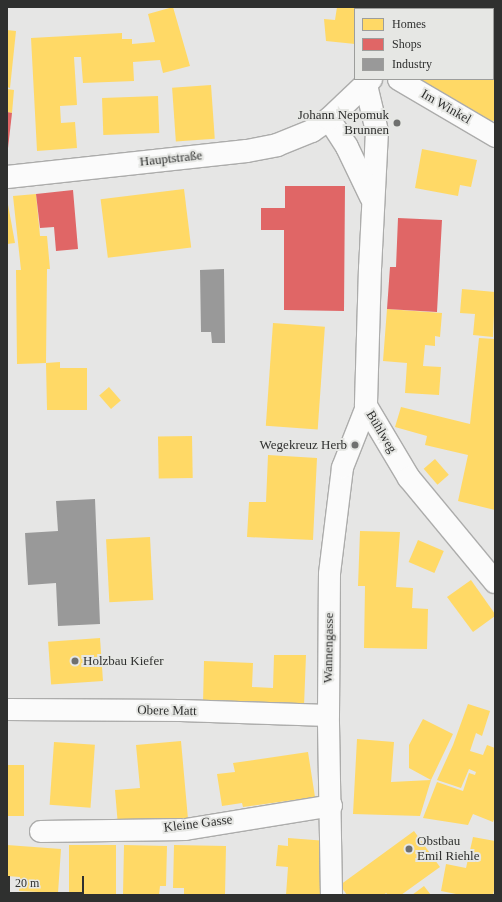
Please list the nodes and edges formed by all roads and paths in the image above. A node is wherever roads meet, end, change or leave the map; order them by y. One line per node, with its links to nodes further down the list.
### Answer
1 (400, 80): 4 (street, Im Winkel)
2 (368, 82): 3 (street, Hauptstraße); 6 (street, Bühlweg)
3 (329, 119): 5 (street, Hauptstraße); 6 (street, Bühlweg)
4 (495, 136)
5 (7, 177)
6 (372, 200): 7 (street, Bühlweg)
7 (366, 406): 8 (street, Bühlweg); 10 (street, Wannengasse)
8 (495, 582)
9 (7, 709): 10 (street, Obere Matt)
10 (328, 715): 11 (street, Wannengasse)
11 (330, 805): 12 (street, Kleine Gasse); 13 (street, Wannengasse)
12 (40, 831)
13 (331, 895)

